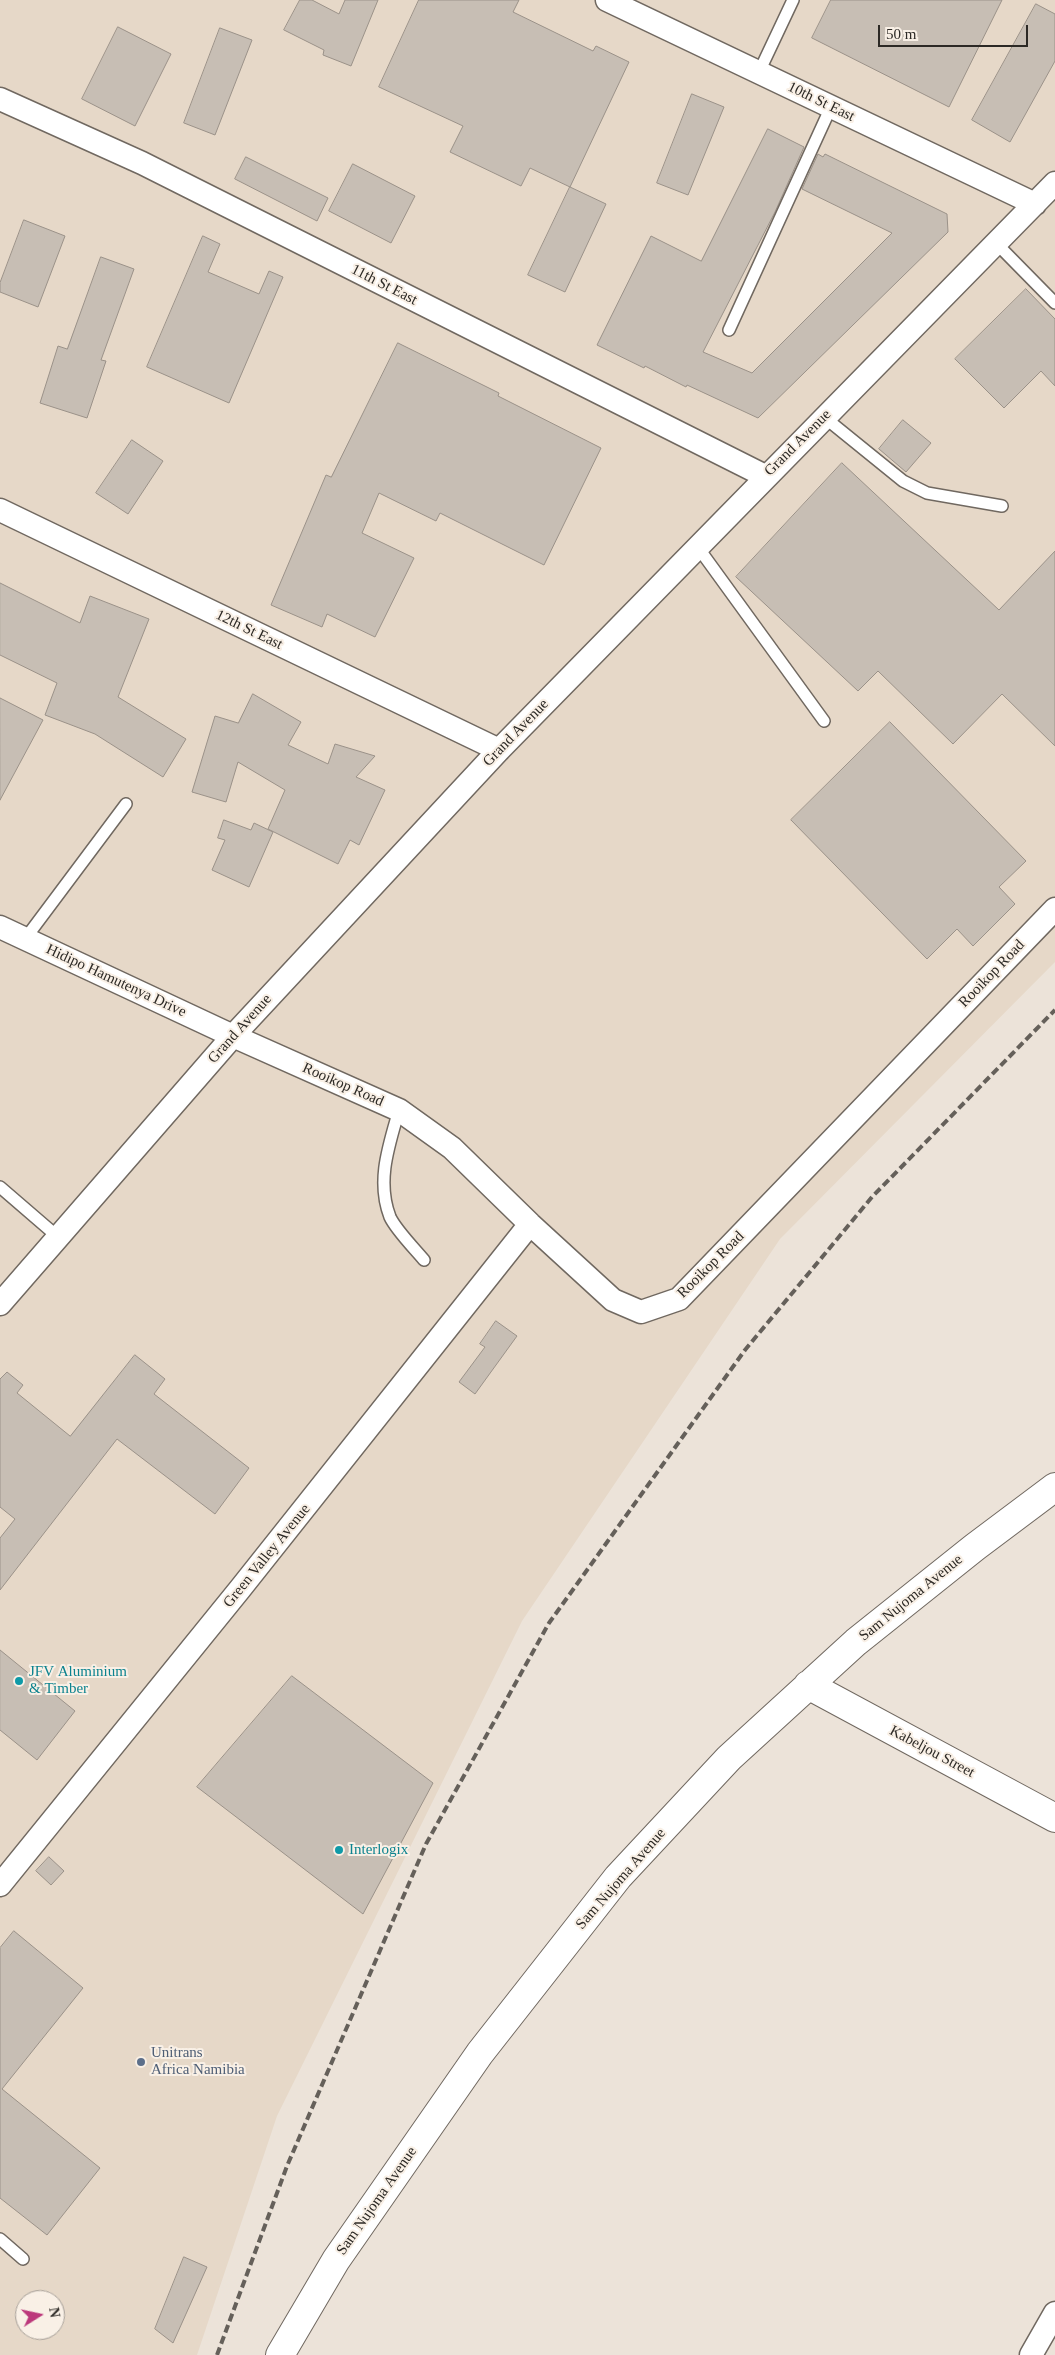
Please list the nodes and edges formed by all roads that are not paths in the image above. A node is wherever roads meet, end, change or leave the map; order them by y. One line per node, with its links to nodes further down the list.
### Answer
1 (607, 0): 3 (street, 10th St East)
2 (793, 0): 3 (lane)
3 (759, 72): 5 (street, 10th St East)
4 (0, 99): 12 (street, 11th St East)
5 (831, 107): 7 (street, 10th St East); 10 (lane)
6 (1055, 183): 7 (street, Grand Avenue)
7 (1035, 204): 8 (street, Grand Avenue)
8 (996, 243): 9 (lane); 11 (street, Grand Avenue)
9 (1055, 303)
10 (729, 330)
11 (824, 417): 12 (street, Grand Avenue); 13 (lane)
12 (765, 476): 15 (street, Grand Avenue)
13 (1002, 506)
14 (0, 510): 17 (street, 12th St East)
15 (697, 546): 16 (lane); 17 (street, Grand Avenue)
16 (824, 721)
17 (499, 750): 22 (street, Grand Avenue)
18 (126, 804): 21 (lane)
19 (1055, 909): 25 (street, Rooikop Road)
20 (0, 927): 21 (street, Hidipo Hamutenya Drive)
21 (25, 939): 22 (street, Hidipo Hamutenya Drive)
22 (233, 1036): 23 (street, Rooikop Road); 26 (street, Grand Avenue)
23 (399, 1110): 25 (street, Rooikop Road); 27 (lane)
24 (0, 1187): 26 (lane)
25 (530, 1224): 32 (street, Green Valley Avenue)
26 (58, 1237): 28 (street, Grand Avenue)
27 (424, 1260)
28 (0, 1304)
29 (1055, 1487): 30 (street, Sam Nujoma Avenue)
30 (808, 1685): 31 (street, Kabeljou Street); 36 (street, Sam Nujoma Avenue)
31 (1055, 1818)
32 (0, 1885)
33 (0, 2239): 34 (lane)
34 (23, 2258)
35 (1055, 2313): 37 (street)
36 (280, 2355)
37 (1031, 2355)

